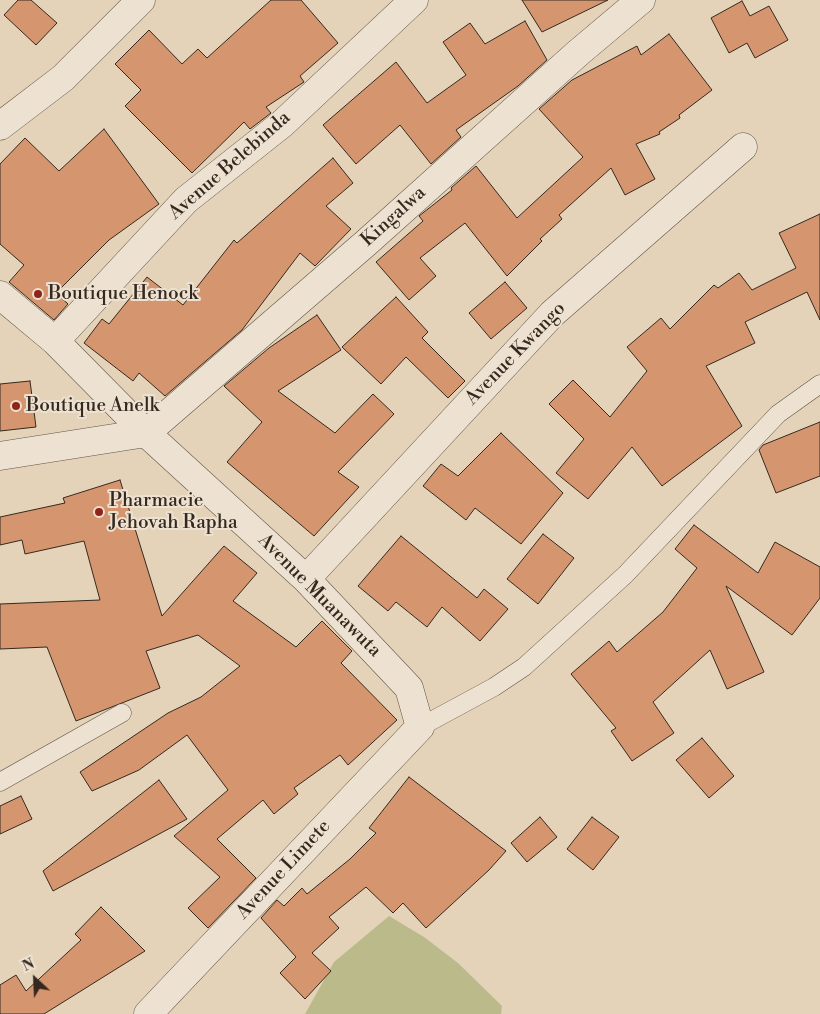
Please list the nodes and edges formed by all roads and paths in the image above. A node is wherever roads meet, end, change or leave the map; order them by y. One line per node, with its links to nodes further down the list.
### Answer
1 (141, 0): 4 (street)
2 (414, 0): 7 (street, Avenue Belebinda)
3 (641, 0): 9 (street, Kingalwa)
4 (0, 126)
5 (742, 147): 11 (street, Avenue Kwango)
6 (0, 295): 7 (street, Avenue Muanawuta)
7 (55, 341): 9 (street, Avenue Muanawuta)
8 (820, 384): 13 (lane)
9 (146, 433): 10 (street); 11 (street, Avenue Muanawuta)
10 (0, 456)
11 (306, 579): 13 (street, Avenue Muanawuta)
12 (122, 713): 14 (lane)
13 (420, 727): 15 (street, Avenue Limete)
14 (0, 782)
15 (148, 1014)

